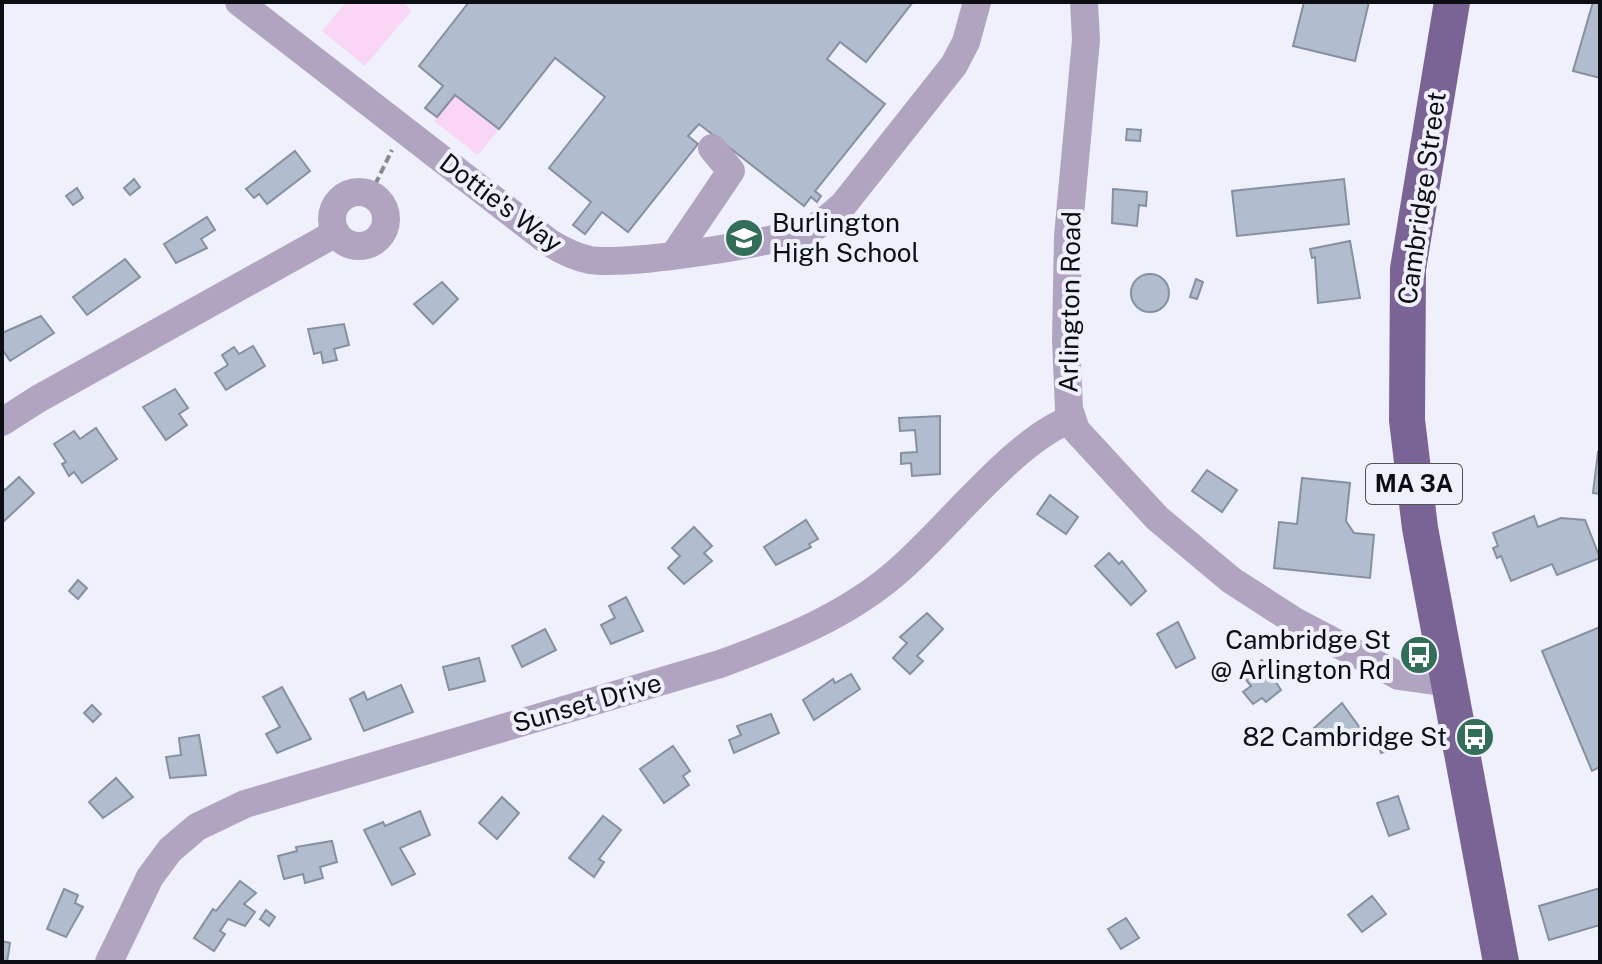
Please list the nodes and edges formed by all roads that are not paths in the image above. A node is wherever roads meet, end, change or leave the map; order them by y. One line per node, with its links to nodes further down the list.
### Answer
1 (239, 2): 7 (street, Dottie's Way)
2 (977, 2): 7 (street, Dottie's Way)
3 (1084, 2): 8 (street, Arlington Road)
4 (1452, 2): 10 (main road, Cambridge Street / MA 3A)
5 (712, 148): 7 (street)
6 (336, 233): 6 (street); 9 (street)
7 (674, 255)
8 (1072, 419): 10 (street, Arlington Road); 11 (street, Sunset Drive)
9 (2, 422)
10 (1449, 683): 12 (main road, Cambridge Street / MA 3A)
11 (109, 962)
12 (1501, 962)

